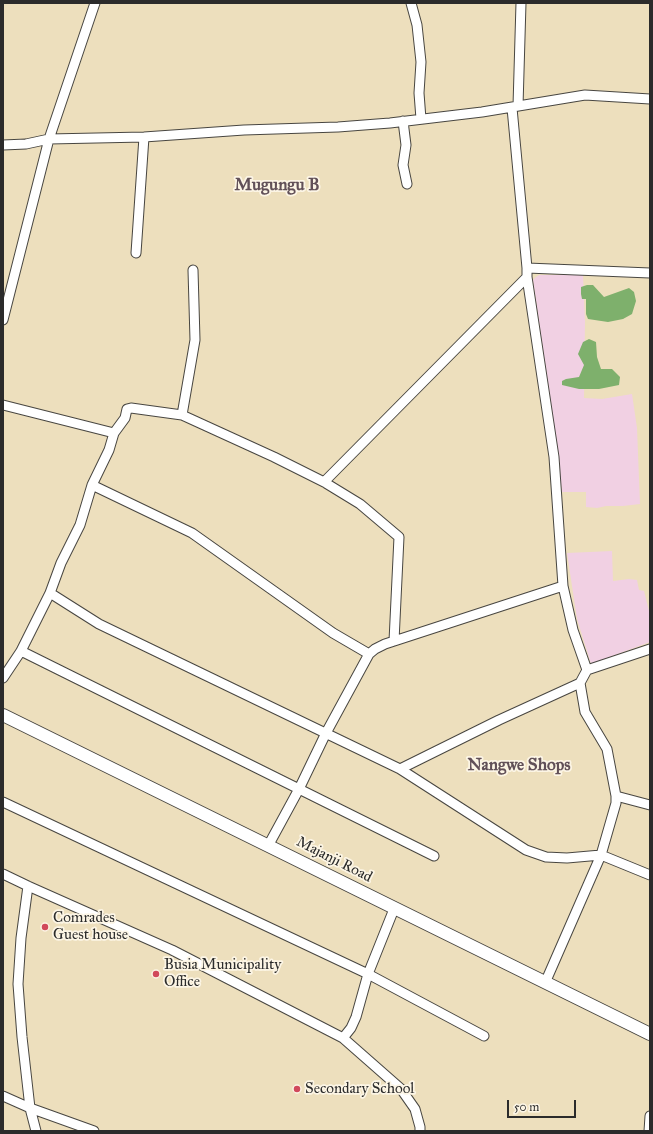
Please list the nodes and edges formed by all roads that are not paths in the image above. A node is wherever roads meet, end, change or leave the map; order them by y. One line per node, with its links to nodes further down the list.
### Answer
1 (95, 3): 9 (street)
2 (411, 3): 6 (street)
3 (521, 3): 5 (street)
4 (650, 99): 5 (street)
5 (515, 107): 6 (street); 14 (street)
6 (421, 119): 7 (street)
7 (403, 121): 8 (street); 11 (street)
8 (144, 137): 9 (street); 12 (street)
9 (49, 139): 10 (street); 16 (street)
10 (3, 146)
11 (407, 184)
12 (136, 253)
13 (193, 270): 18 (street)
14 (527, 273): 15 (street); 20 (street); 22 (street)
15 (650, 273)
16 (3, 320)
17 (3, 405): 19 (street)
18 (182, 415): 19 (street); 20 (street)
19 (114, 433): 21 (street)
20 (324, 482): 24 (street)
21 (92, 485): 23 (street); 27 (street)
22 (563, 586): 24 (street); 28 (street)
23 (50, 593): 26 (street); 32 (street)
24 (394, 641): 27 (street)
25 (650, 648): 28 (street)
26 (21, 651): 29 (street); 34 (street)
27 (369, 654): 32 (street)
28 (587, 670): 30 (street)
29 (3, 678)
30 (580, 683): 33 (street); 35 (street)
31 (3, 715): 38 (main road, Majanji Road)
32 (326, 732): 33 (street); 34 (street)
33 (400, 769): 39 (street)
34 (299, 789): 38 (street); 40 (street)
35 (616, 796): 37 (street); 39 (street)
36 (3, 802): 45 (street)
37 (650, 805)
38 (268, 846): 44 (main road, Majanji Road)
39 (601, 855): 42 (street); 46 (street)
40 (434, 856)
41 (3, 874): 43 (street)
42 (650, 874)
43 (28, 886): 49 (street); 51 (street)
44 (394, 909): 45 (street); 46 (main road, Majanji Road)
45 (368, 974): 48 (street); 49 (street)
46 (545, 983): 47 (main road, Majanji Road)
47 (650, 1034)
48 (484, 1036)
49 (344, 1038): 55 (street)
50 (3, 1096): 51 (street)
51 (30, 1108): 53 (street); 54 (street)
52 (650, 1116): 56 (street)
53 (36, 1131)
54 (94, 1131)
55 (420, 1131)
56 (649, 1131)

